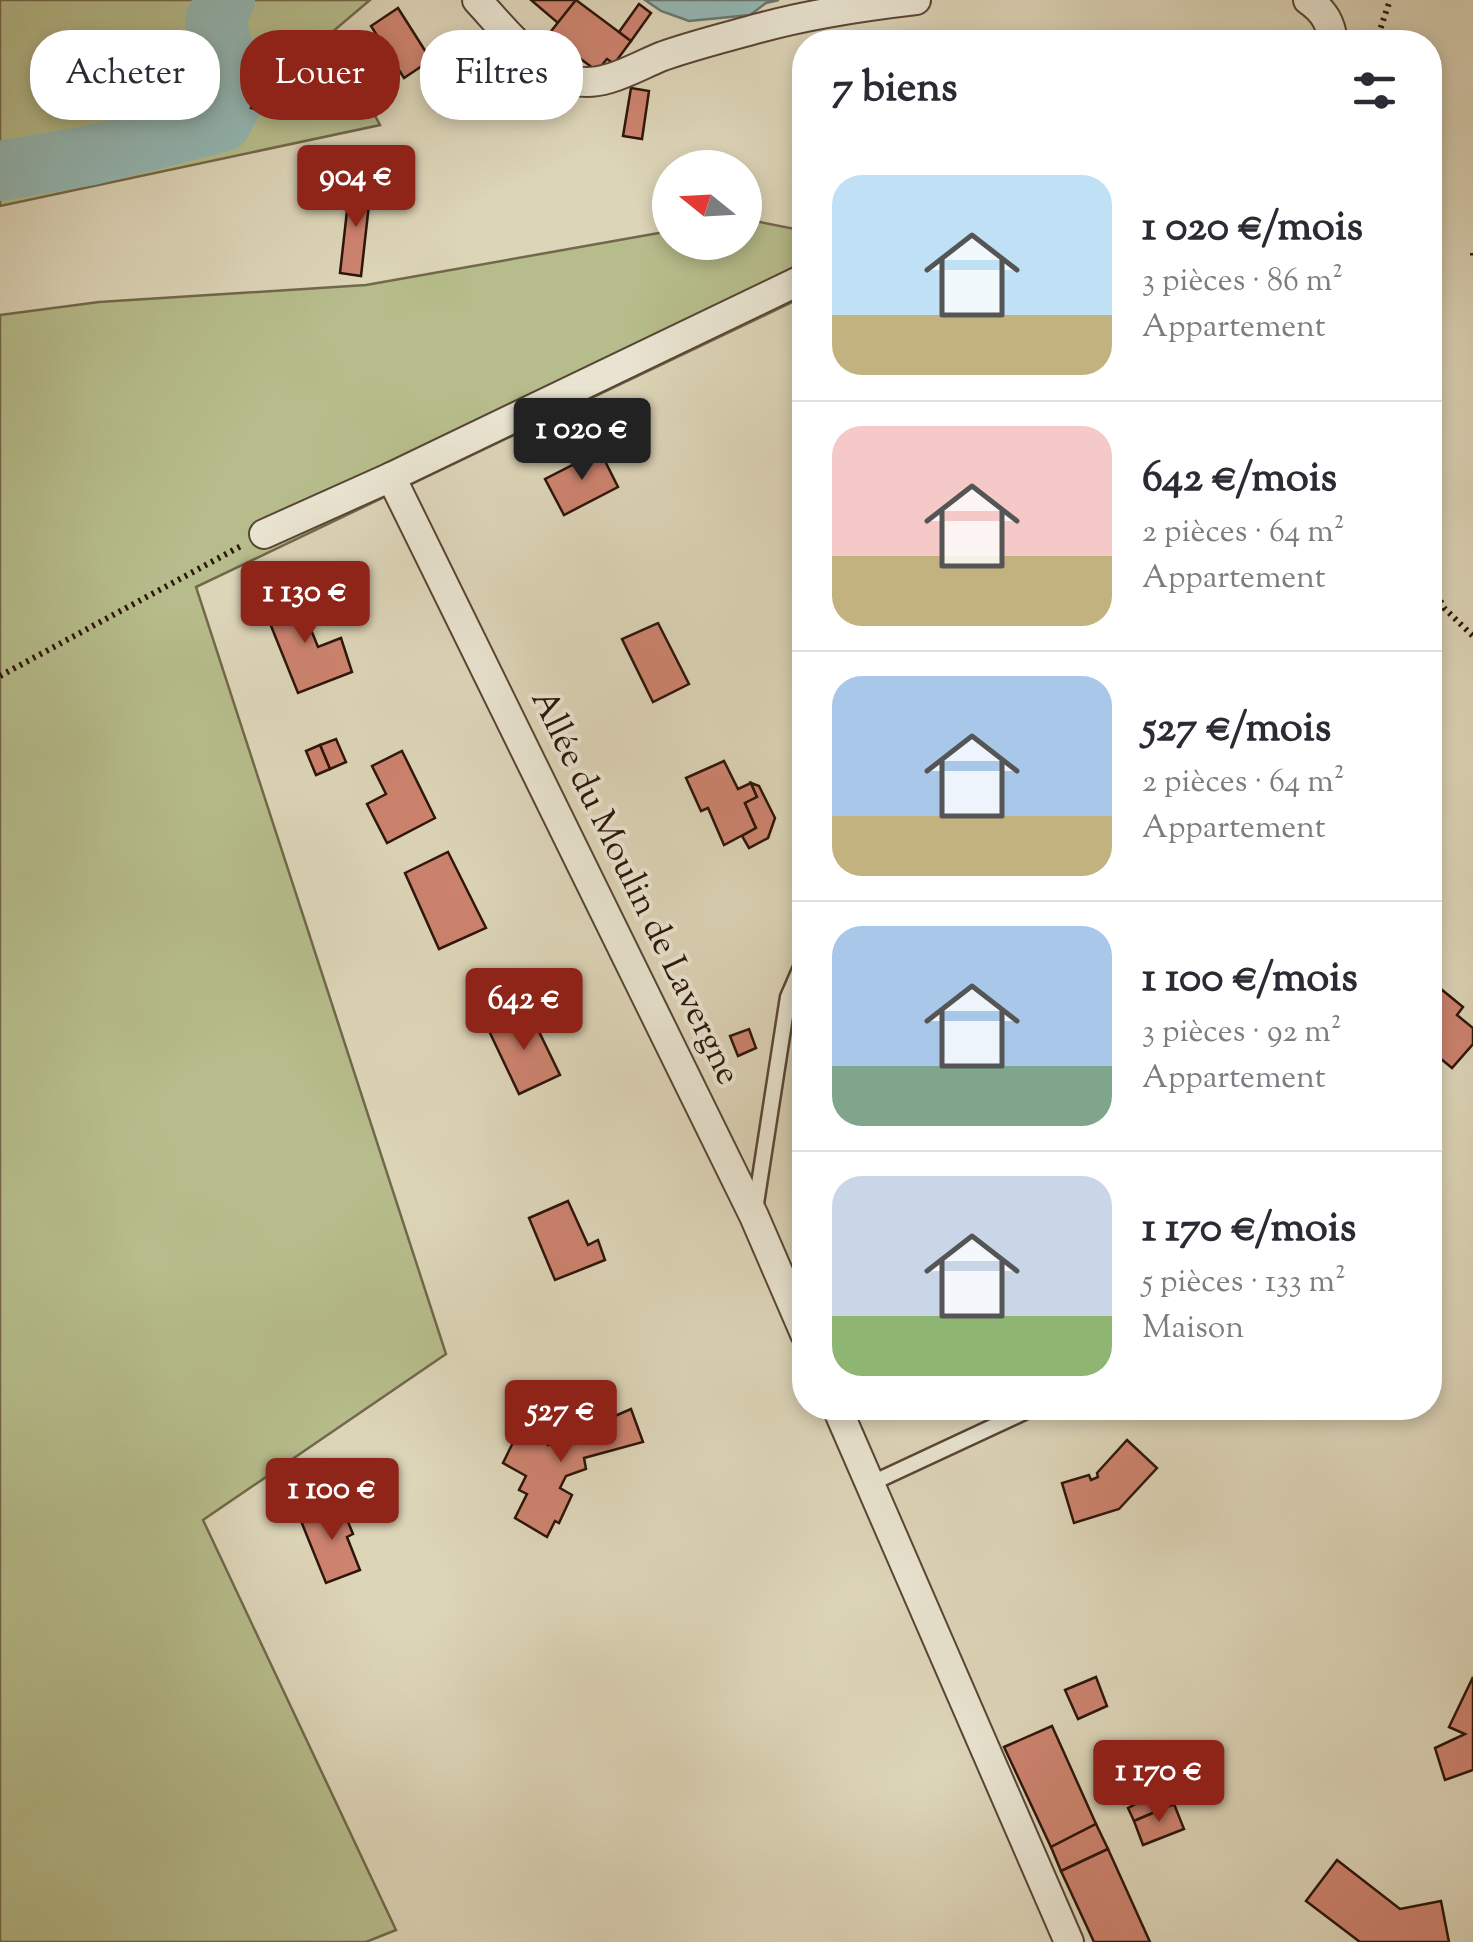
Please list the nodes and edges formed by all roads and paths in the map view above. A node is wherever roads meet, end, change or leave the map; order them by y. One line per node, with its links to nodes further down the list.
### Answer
1 (477, 0): 2 (street)
2 (916, 0)
3 (1308, 0): 5 (street)
4 (1390, 0): 6 (path)
5 (1331, 30)
6 (1380, 30)
7 (792, 284): 8 (street)
8 (391, 477): 9 (street); 14 (street, Allée du Moulin de Lavergne)
9 (264, 534): 12 (path)
10 (1442, 604): 11 (path)
11 (1473, 636)
12 (0, 676)
13 (792, 988): 14 (lane)
14 (754, 1216): 15 (street, Allée du Moulin de Lavergne)
15 (792, 1304)
16 (842, 1420): 18 (street)
17 (1007, 1420): 18 (lane)
18 (870, 1484): 19 (street)
19 (1069, 1942)

